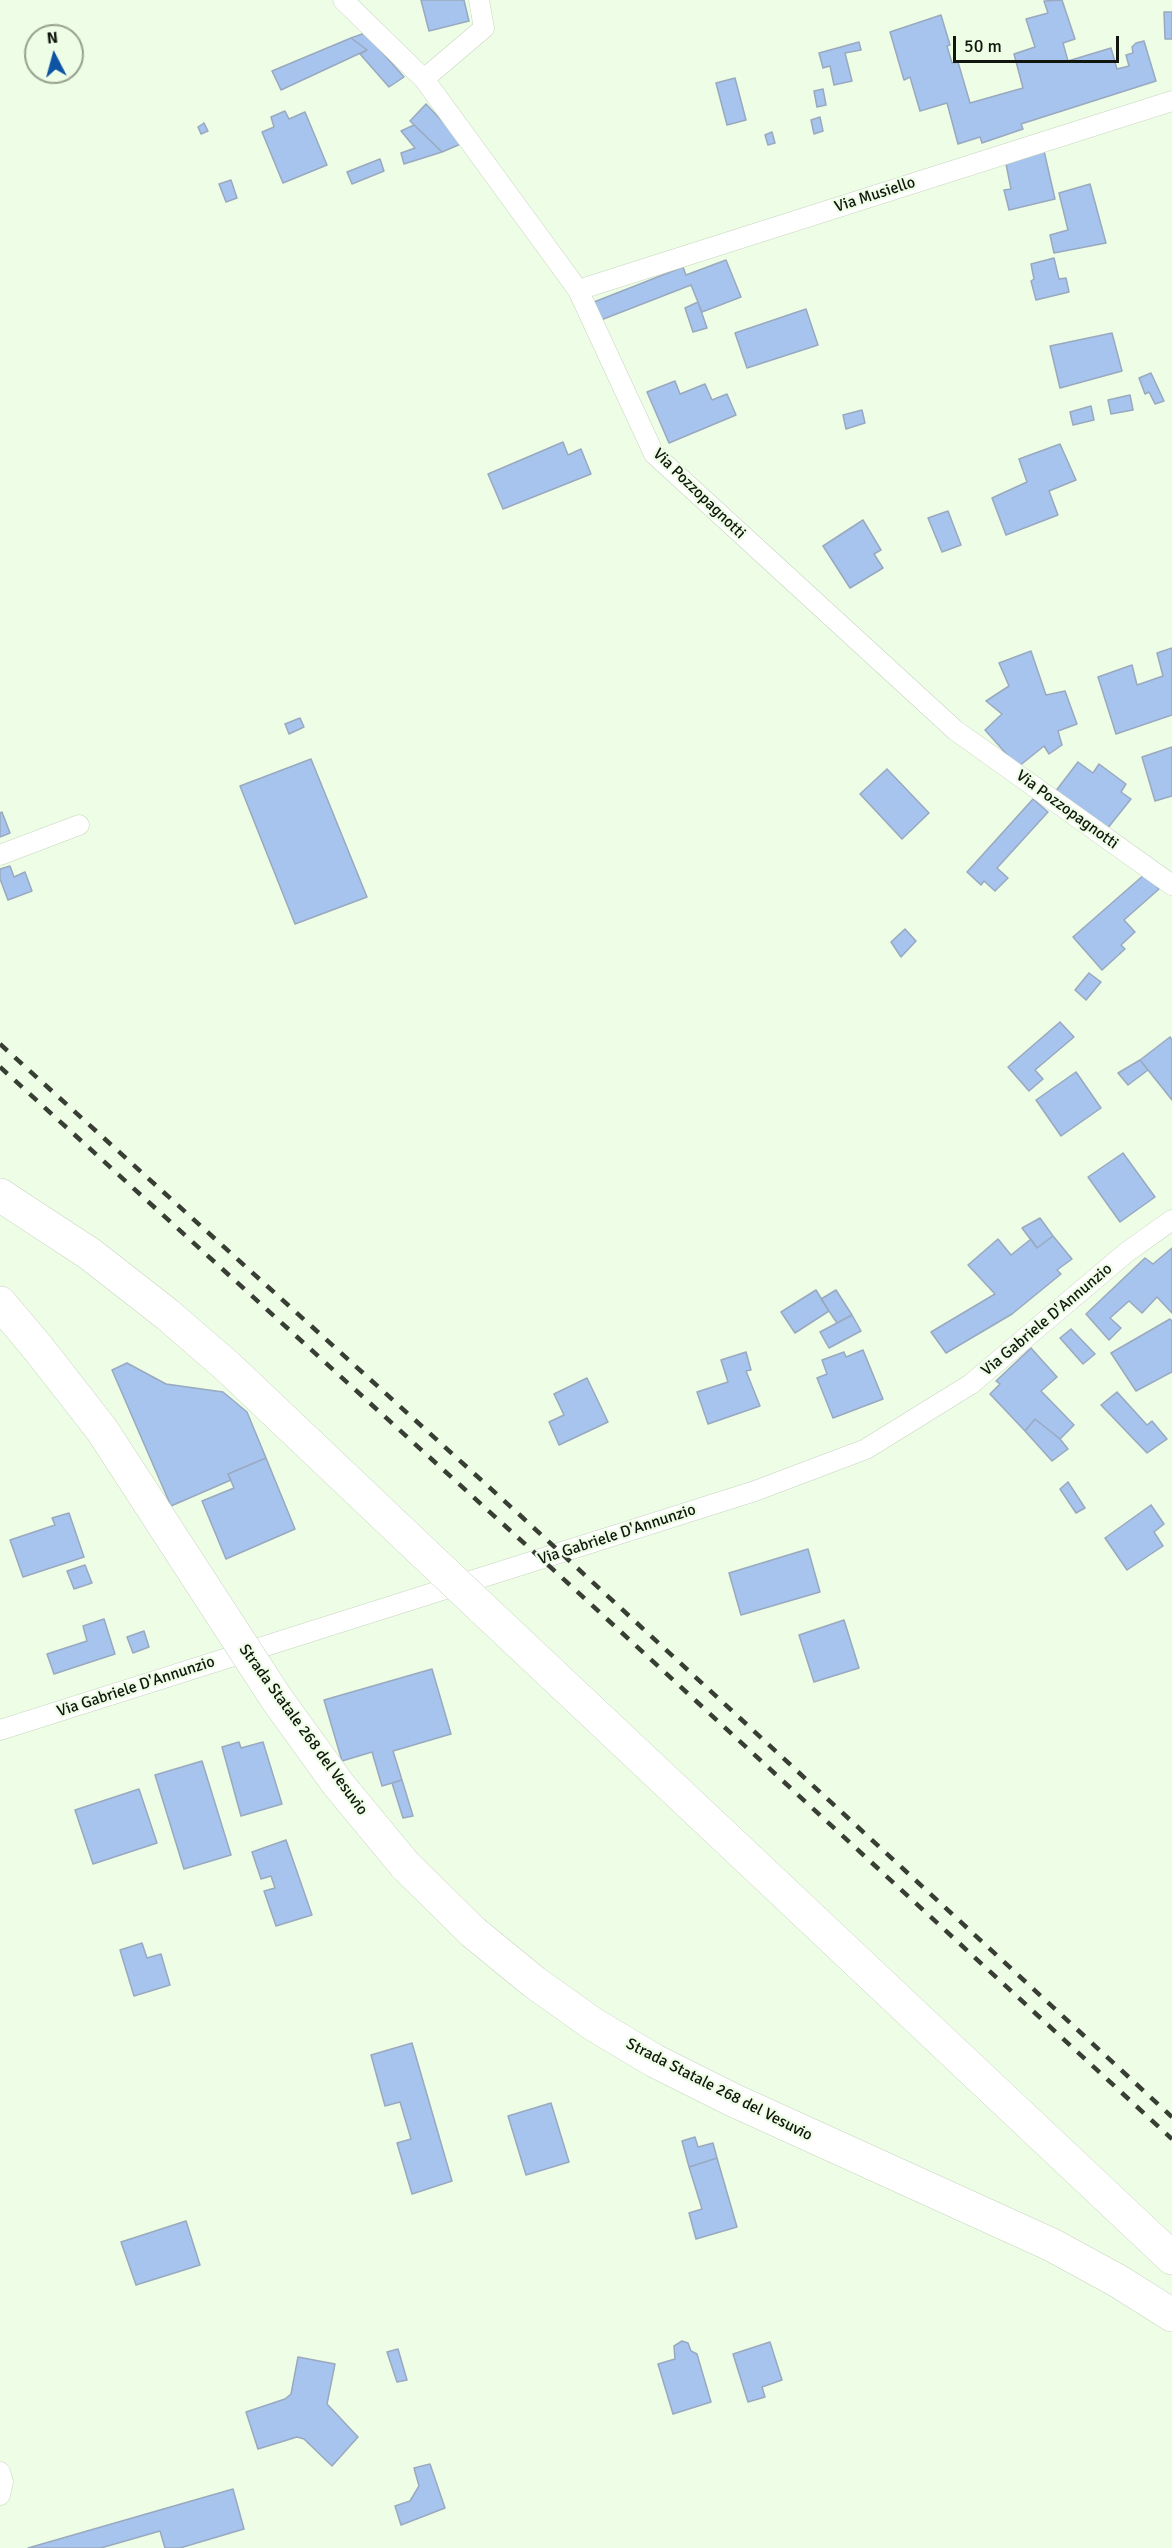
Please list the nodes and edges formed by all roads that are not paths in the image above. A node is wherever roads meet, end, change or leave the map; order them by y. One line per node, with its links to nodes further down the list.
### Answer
1 (343, 0): 3 (street, Via Pozzopagnotti)
2 (479, 0): 3 (street)
3 (424, 79): 5 (street, Via Pozzopagnotti)
4 (1172, 101): 5 (street, Via Musiello)
5 (578, 290): 8 (street, Via Pozzopagnotti)
6 (79, 825): 7 (street)
7 (0, 855)
8 (1172, 885)
9 (0, 1195): 13 (highway, bridge)
10 (1172, 1220): 12 (street, Via Gabriele D'Annunzio)
11 (0, 1303): 14 (highway, Strada Statale 268 del Vesuvio, bridge)
12 (0, 1730)
13 (1172, 2258)
14 (1172, 2316)
15 (0, 2472): 16 (street)
16 (0, 2495)

